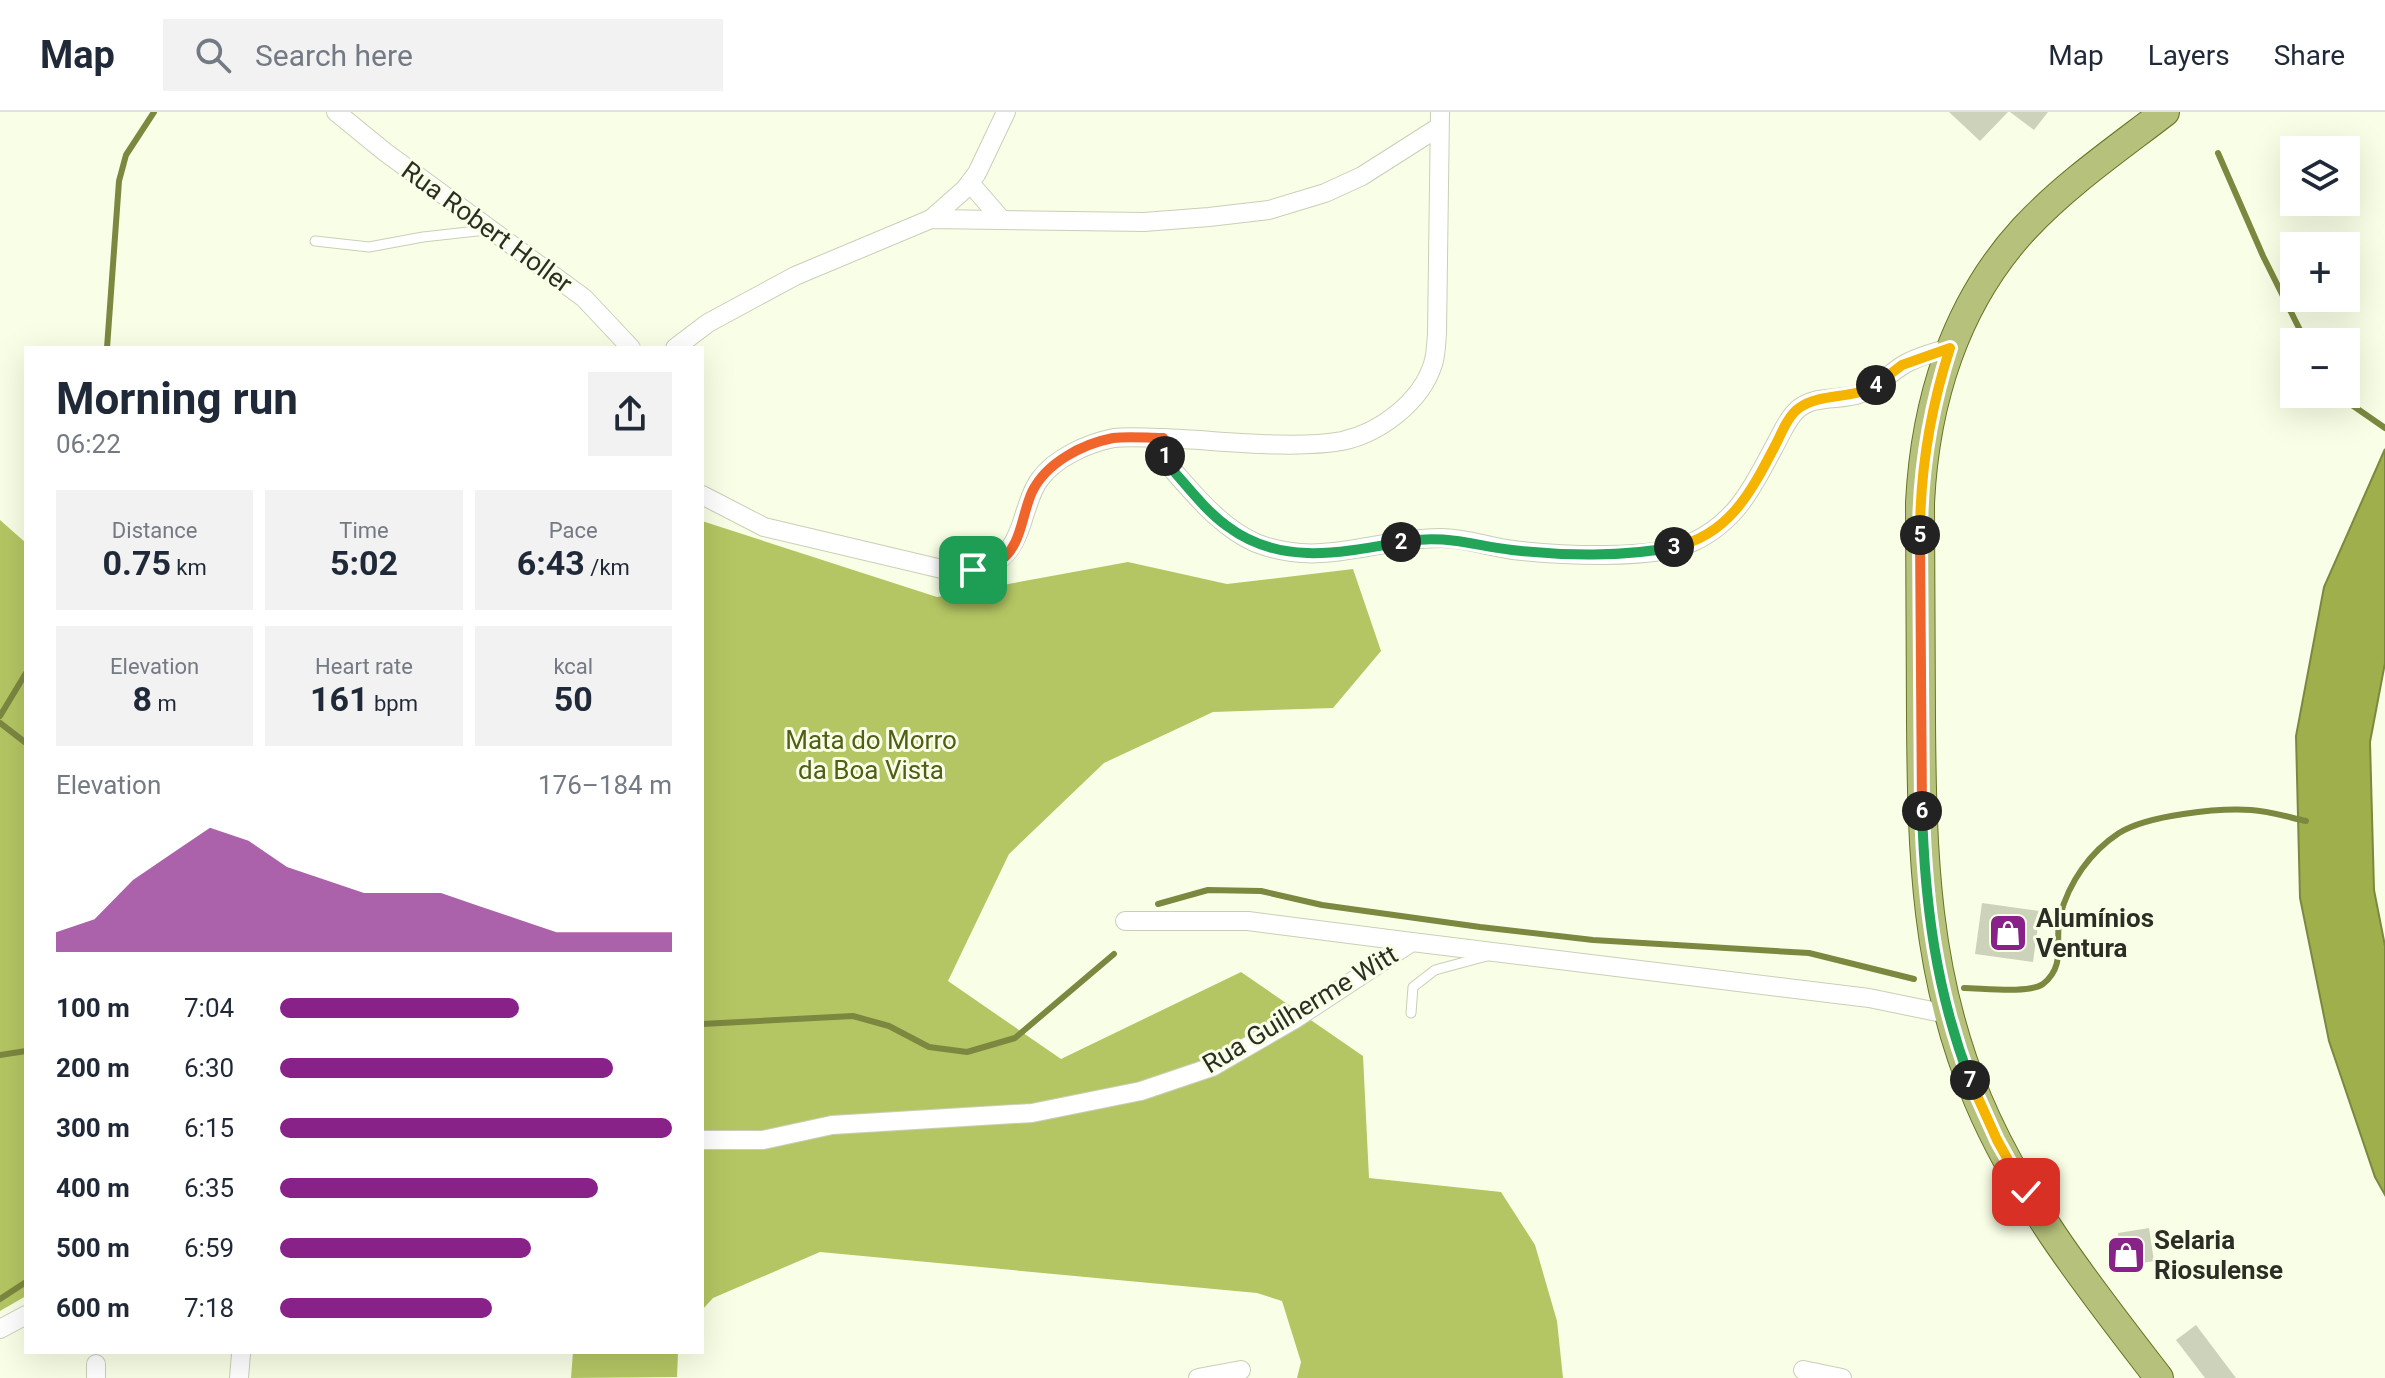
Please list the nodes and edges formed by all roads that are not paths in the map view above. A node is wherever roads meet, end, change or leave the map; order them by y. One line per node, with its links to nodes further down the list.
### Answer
1 (336, 112): 8 (street, Rua Robert Holler)
2 (1006, 112): 5 (street)
3 (2165, 112): 12 (main road)
4 (1440, 120): 7 (street); 13 (street)
5 (970, 183): 6 (street); 7 (street)
6 (931, 219): 7 (street); 11 (street)
7 (1002, 220)
8 (491, 230): 9 (lane); 10 (street, Rua Robert Holler)
9 (315, 241)
10 (629, 346)
11 (678, 346)
12 (1950, 348): 13 (street); 19 (main road)
13 (1163, 438): 14 (street)
14 (704, 496)
15 (1125, 921): 16 (street)
16 (1412, 942): 17 (street, Rua Guilherme Witt); 20 (street, Rua Guilherme Witt)
17 (1500, 953): 18 (lane); 19 (street, Rua Guilherme Witt)
18 (1411, 1013)
19 (1947, 1014): 29 (main road)
20 (704, 1140)
21 (24, 1316): 22 (street)
22 (0, 1329)
23 (241, 1354): 26 (street)
24 (1241, 1370): 27 (street)
25 (1803, 1370): 28 (street)
26 (239, 1378)
27 (1198, 1378)
28 (1842, 1378)
29 (2159, 1378)

